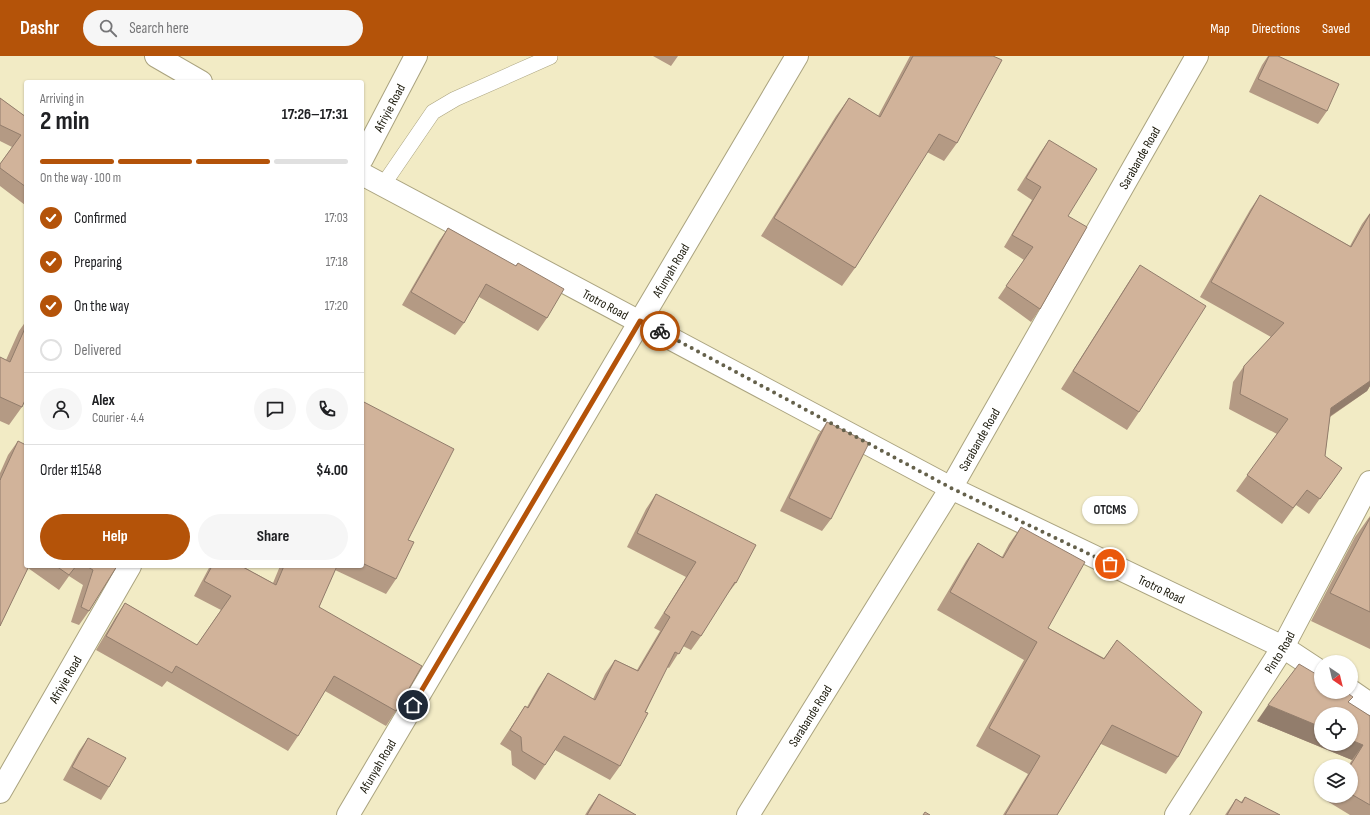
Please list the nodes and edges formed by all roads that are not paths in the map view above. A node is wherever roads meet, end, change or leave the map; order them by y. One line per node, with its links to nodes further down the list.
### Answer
1 (156, 56): 6 (street)
2 (416, 56): 7 (street, Afriyie Road)
3 (797, 56): 10 (street, Afunyah Road)
4 (1197, 56): 12 (street, Sarabande Road)
5 (550, 57): 9 (lane)
6 (198, 80)
7 (364, 155)
8 (364, 175): 9 (street, Trotro Road)
9 (383, 185): 10 (street, Trotro Road)
10 (640, 321): 12 (street, Trotro Road); 19 (street, Afunyah Road)
11 (1370, 482): 14 (street, Pinto Road)
12 (951, 488): 14 (street, Trotro Road); 20 (street, Sarabande Road)
13 (129, 568): 18 (street, Afriyie Road)
14 (1283, 647): 15 (street, Trotro Road); 21 (street, Pinto Road)
15 (1314, 667)
16 (1358, 696): 17 (street)
17 (1370, 704)
18 (0, 792)
19 (348, 815)
20 (748, 815)
21 (1176, 815)

